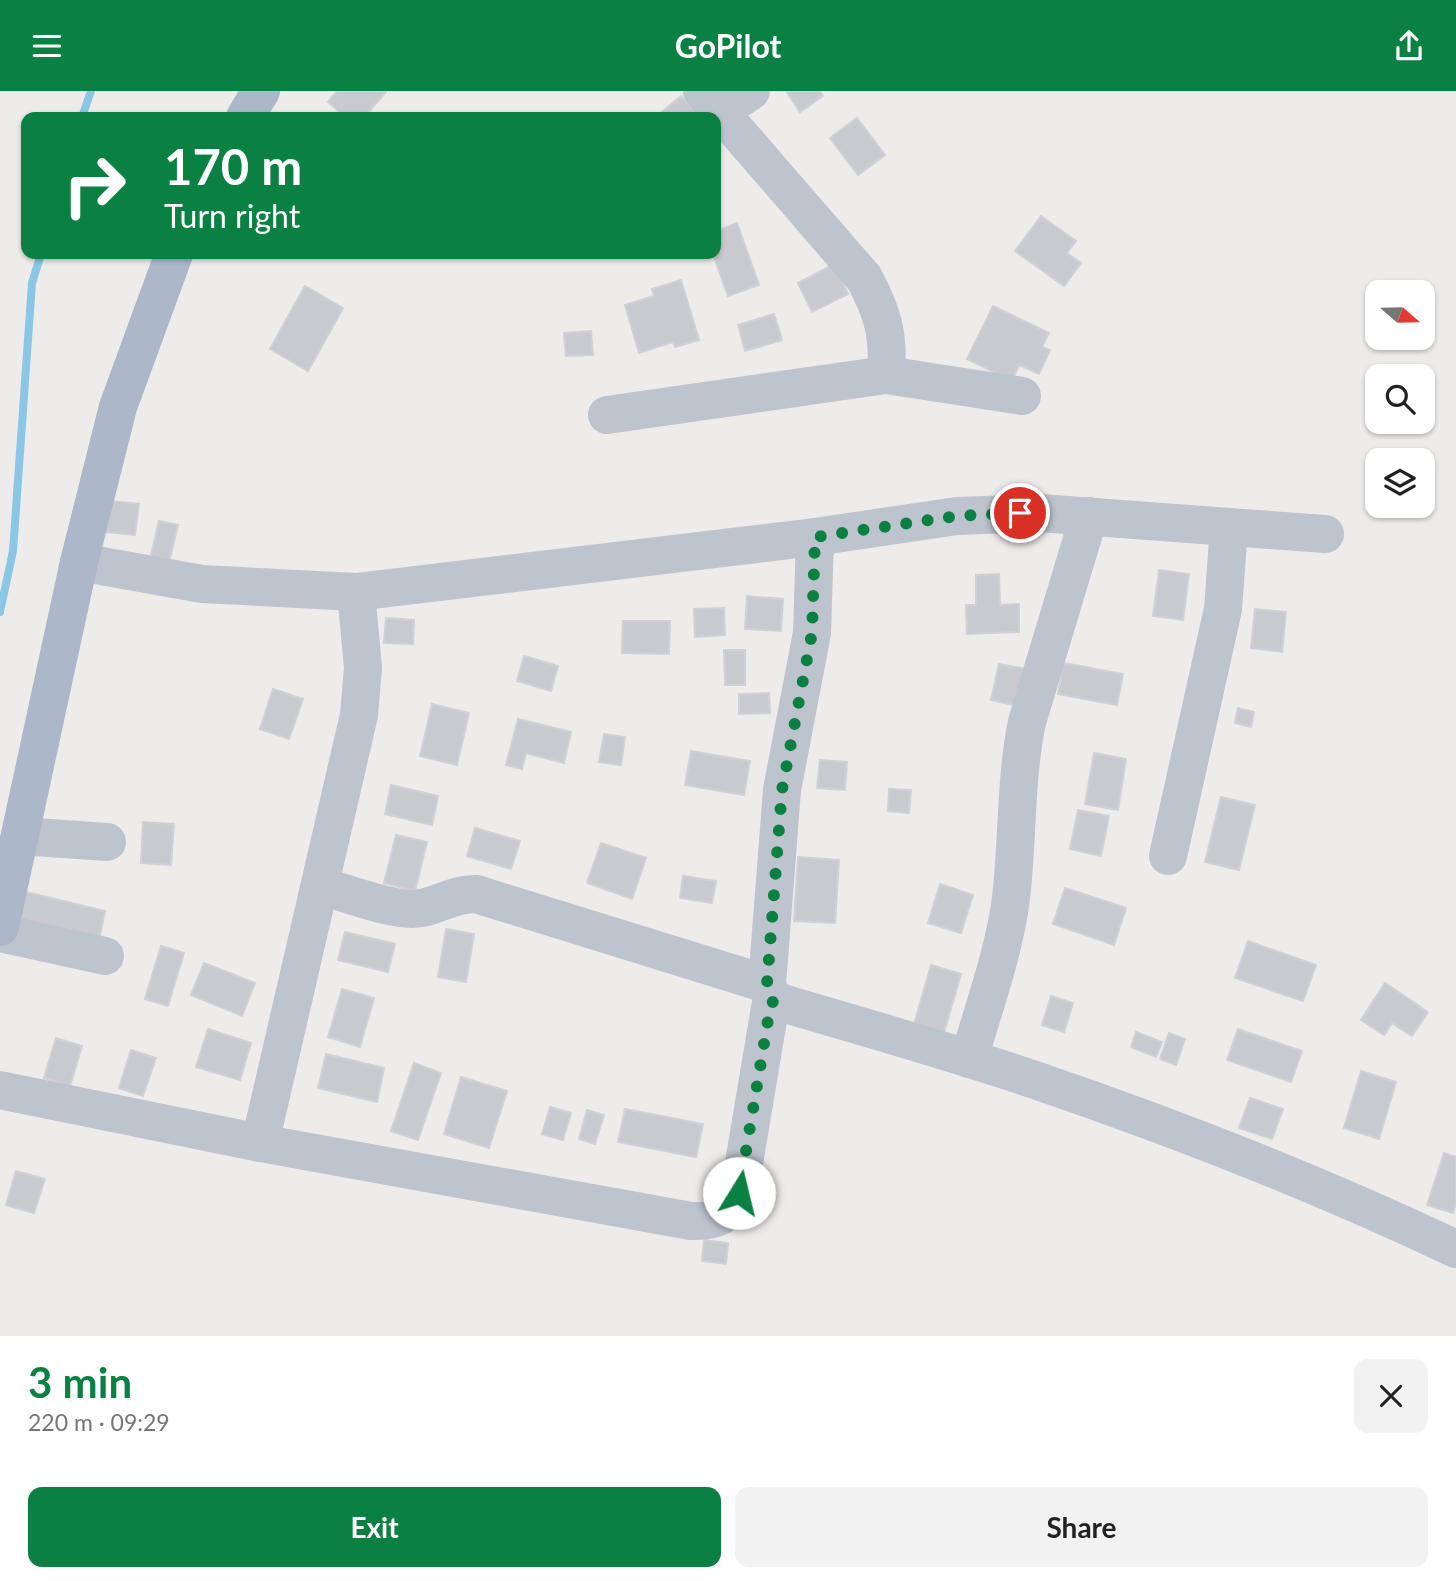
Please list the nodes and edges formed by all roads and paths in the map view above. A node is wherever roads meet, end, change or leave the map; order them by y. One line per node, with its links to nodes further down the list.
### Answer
1 (261, 91): 3 (main road)
2 (725, 98): 5 (street)
3 (248, 112)
4 (172, 259): 12 (main road)
5 (886, 375): 6 (street); 7 (street)
6 (1022, 397)
7 (607, 415)
8 (1089, 516): 9 (street); 11 (street); 22 (street)
9 (1229, 527): 10 (street); 16 (street)
10 (1325, 534)
11 (815, 537): 13 (street); 21 (street)
12 (79, 562): 13 (street); 14 (main road)
13 (356, 592): 17 (street)
14 (20, 836): 15 (street); 18 (main road)
15 (107, 842)
16 (1168, 856)
17 (321, 886): 21 (street); 24 (street)
18 (0, 927)
19 (0, 933): 20 (street)
20 (105, 956)
21 (770, 993): 22 (street); 24 (street)
22 (970, 1059): 25 (street)
23 (0, 1090): 24 (street)
24 (260, 1143)
25 (1456, 1248)

